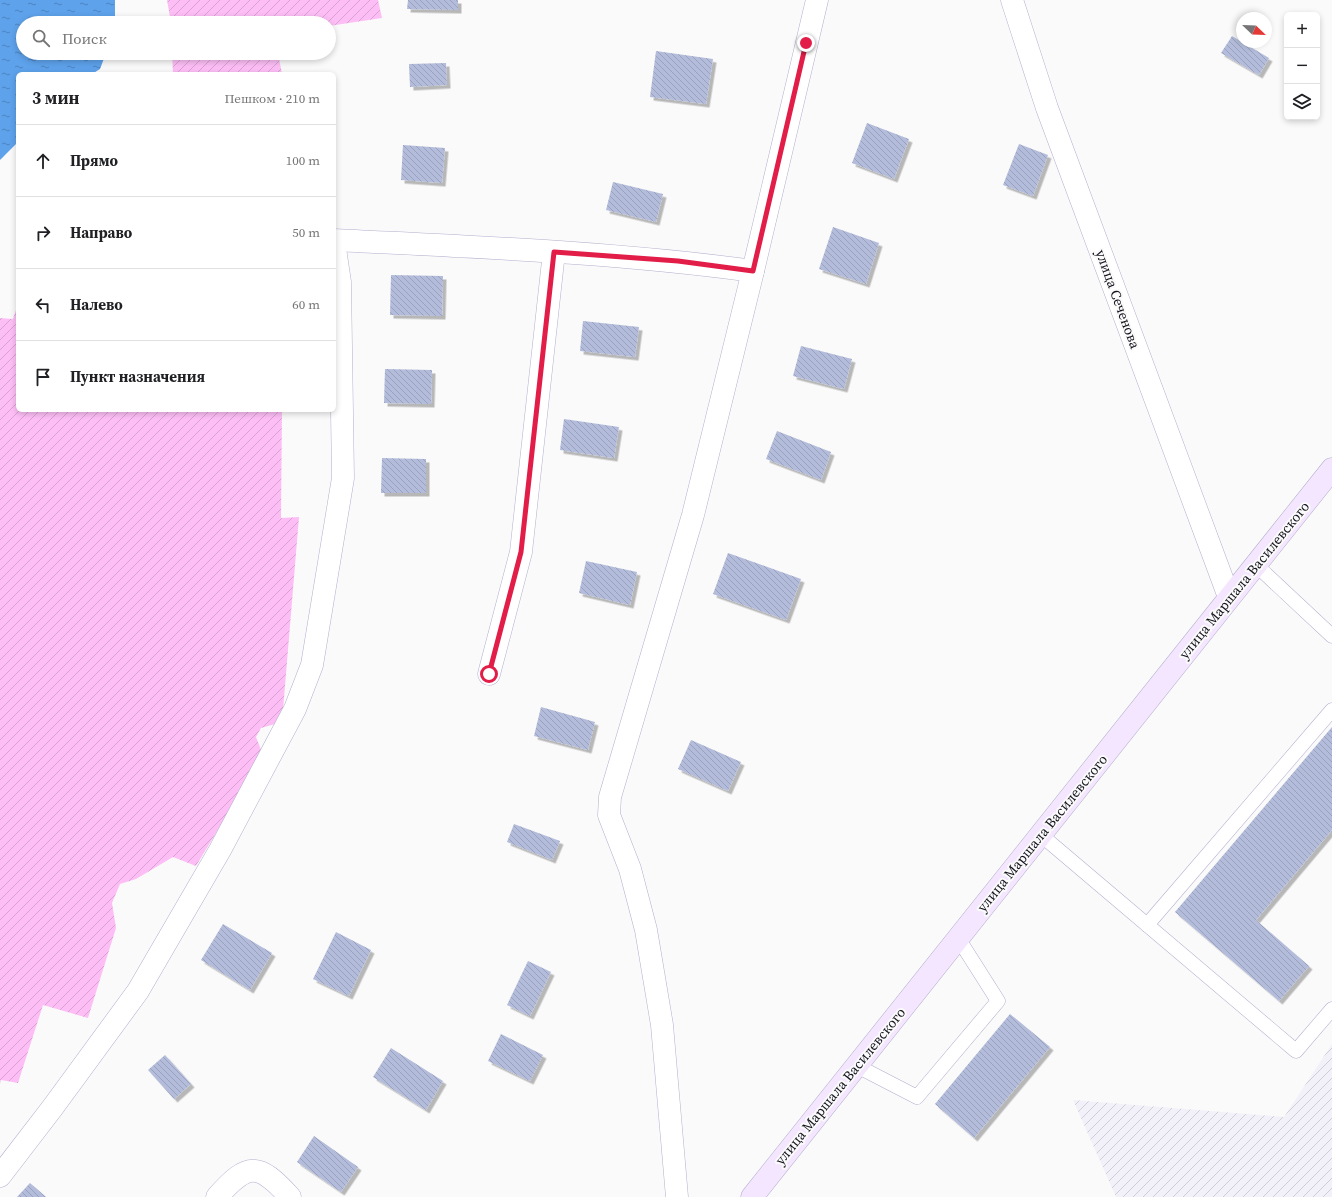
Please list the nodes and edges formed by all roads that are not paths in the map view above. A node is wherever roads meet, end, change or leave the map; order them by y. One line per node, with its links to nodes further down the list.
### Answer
1 (817, 0): 6 (street)
2 (1012, 0): 9 (street, улица Сеченова)
3 (336, 241): 4 (street)
4 (554, 252): 6 (street); 11 (street)
5 (336, 255): 18 (street)
6 (753, 271): 21 (street)
7 (1332, 470): 8 (street, улица Маршала Василевского)
8 (1256, 565): 9 (street, улица Маршала Василевского); 10 (lane)
9 (1229, 597): 13 (street, улица Маршала Василевского)
10 (1332, 636)
11 (489, 674)
12 (1332, 710): 14 (lane)
13 (1041, 835): 14 (lane); 15 (street, улица Маршала Василевского)
14 (1147, 925): 16 (lane)
15 (958, 938): 17 (street, улица Маршала Василевского); 17 (lane)
16 (1332, 1009)
17 (856, 1066): 22 (street, улица Маршала Василевского)
18 (0, 1176)
19 (217, 1197): 20 (street)
20 (290, 1197)
21 (677, 1197)
22 (752, 1197)

